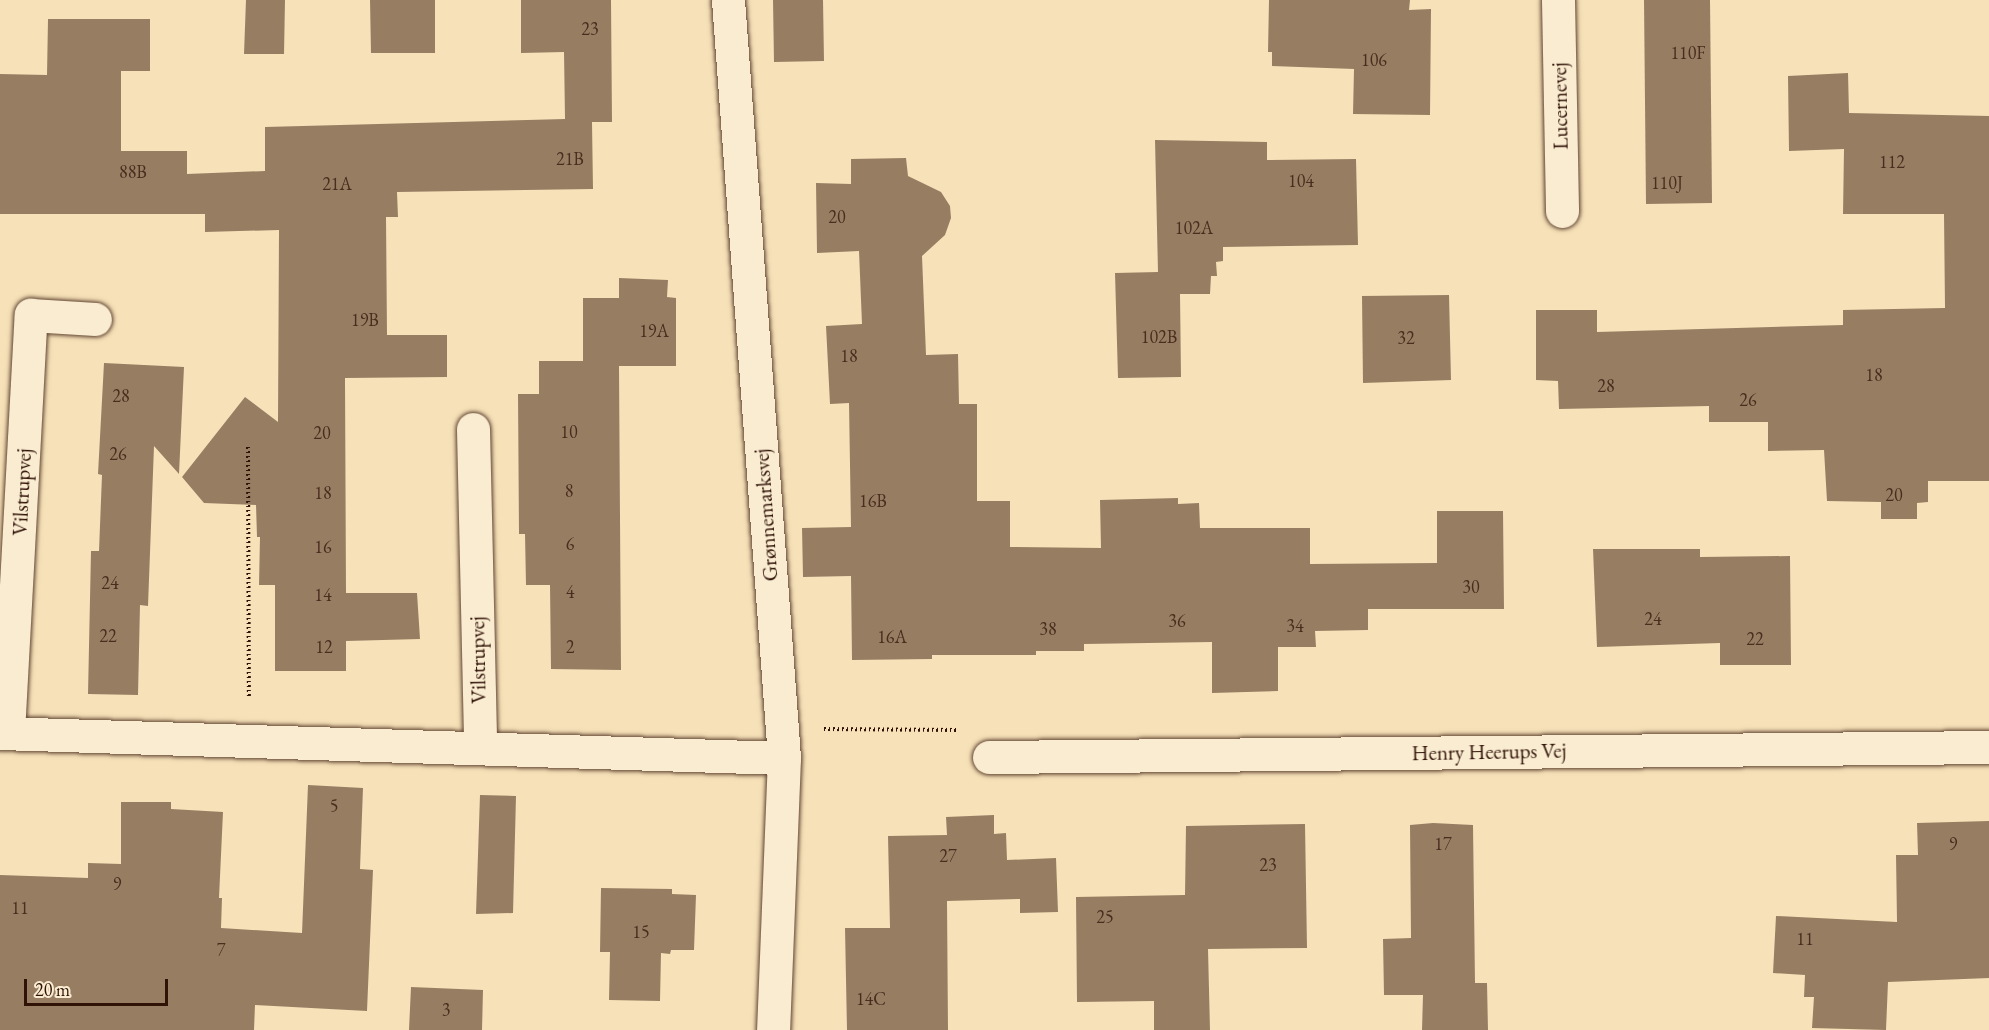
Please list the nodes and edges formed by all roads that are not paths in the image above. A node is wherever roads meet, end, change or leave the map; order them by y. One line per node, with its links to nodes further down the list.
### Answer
1 (728, 0): 10 (street, Grønnemarksvej)
2 (1558, 0): 3 (street, Lucernevej)
3 (1562, 211)
4 (95, 319): 6 (street, Vilstrupvej)
5 (473, 429): 8 (street, Vilstrupvej)
6 (4, 733): 8 (street, Vilstrupvej)
7 (1989, 747): 9 (street, Henry Heerups Vej)
8 (480, 748): 10 (street, Vilstrupvej)
9 (989, 757)
10 (784, 758): 11 (street, Grønnemarksvej)
11 (773, 1030)

